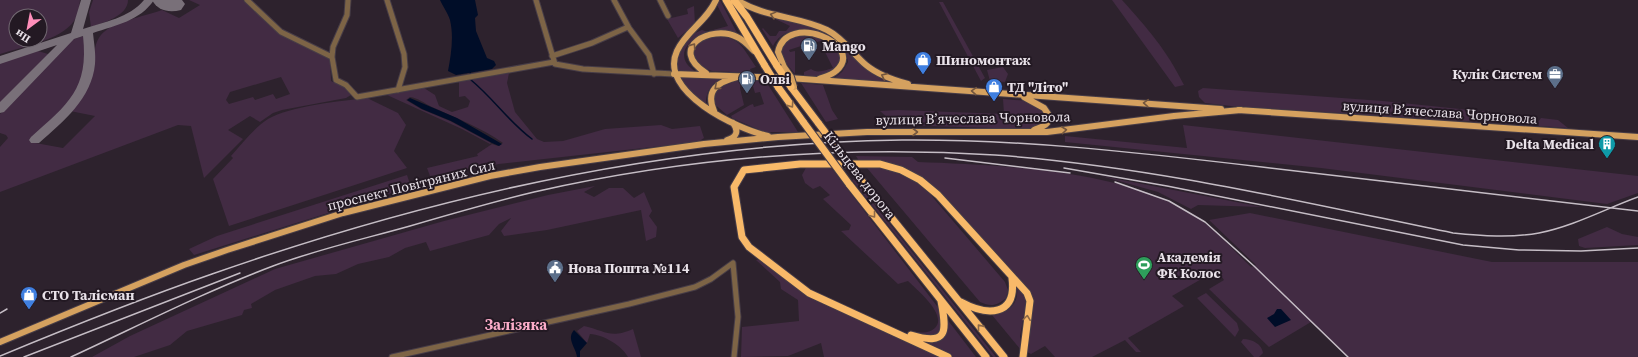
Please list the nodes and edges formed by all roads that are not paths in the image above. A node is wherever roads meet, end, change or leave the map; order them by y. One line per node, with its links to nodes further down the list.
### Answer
1 (246, 0): 14 (street)
2 (348, 0): 14 (street)
3 (387, 0): 23 (street)
4 (536, 0): 13 (street)
5 (614, 0): 11 (street)
6 (660, 0): 10 (street)
7 (716, 0): 17 (main road)
8 (726, 0): 12 (highway, Кільцева дорога)
9 (735, 0): 21 (main road, one-way to 9); 22 (highway, Кільцева дорога, bridge)
10 (668, 16)
11 (628, 27): 13 (street); 16 (street)
12 (756, 52): 18 (main road, one-way to 12); 36 (highway, Кільцева дорога, one-way to 36, bridge)
13 (552, 56): 15 (street)
14 (332, 57): 23 (street)
15 (554, 62): 16 (street); 23 (street)
16 (654, 74): 17 (street)
17 (674, 74): 18 (main road); 27 (main road)
18 (708, 74): 19 (main road)
19 (744, 75): 20 (main road); 27 (main road, one-way to 27)
20 (813, 80): 21 (main road); 22 (main road, bridge)
21 (921, 88): 24 (main road, вулиця Вʼячеслава Чорновола, one-way to 21)
22 (793, 89): 37 (highway, Кільцева дорога, bridge)
23 (398, 90)
24 (1013, 94): 25 (main road, вулиця Вʼячеслава Чорновола, one-way to 24); 31 (main road)
25 (1185, 106): 26 (main road, вулиця Вʼячеслава Чорновола); 28 (main road)
26 (1241, 110): 28 (main road, вулиця Вʼячеслава Чорновола); 33 (main road, вулиця Вʼячеслава Чорновола)
27 (714, 113): 29 (main road)
28 (1188, 114): 31 (main road, вулиця Вʼячеслава Чорновола, one-way to 28)
29 (732, 123): 32 (main road); 34 (main road)
30 (848, 132): 31 (main road, вулиця Вʼячеслава Чорновола, one-way to 31); 32 (main road, проспект Повітряних Сил)
31 (1025, 132)
32 (778, 137): 34 (main road, проспект Повітряних Сил)
33 (1638, 137)
34 (704, 144): 39 (main road, проспект Повітряних Сил)
35 (1011, 276): 37 (highway); 38 (highway); 45 (highway, one-way to 35)
36 (940, 299): 38 (highway); 43 (highway, Кільцева дорога)
37 (959, 302): 44 (highway, Кільцева дорога, one-way to 37)
38 (879, 324): 42 (highway)
39 (0, 342)
40 (392, 357): 41 (street)
41 (734, 357)
42 (948, 357)
43 (986, 357)
44 (1004, 357)
45 (1023, 357)

